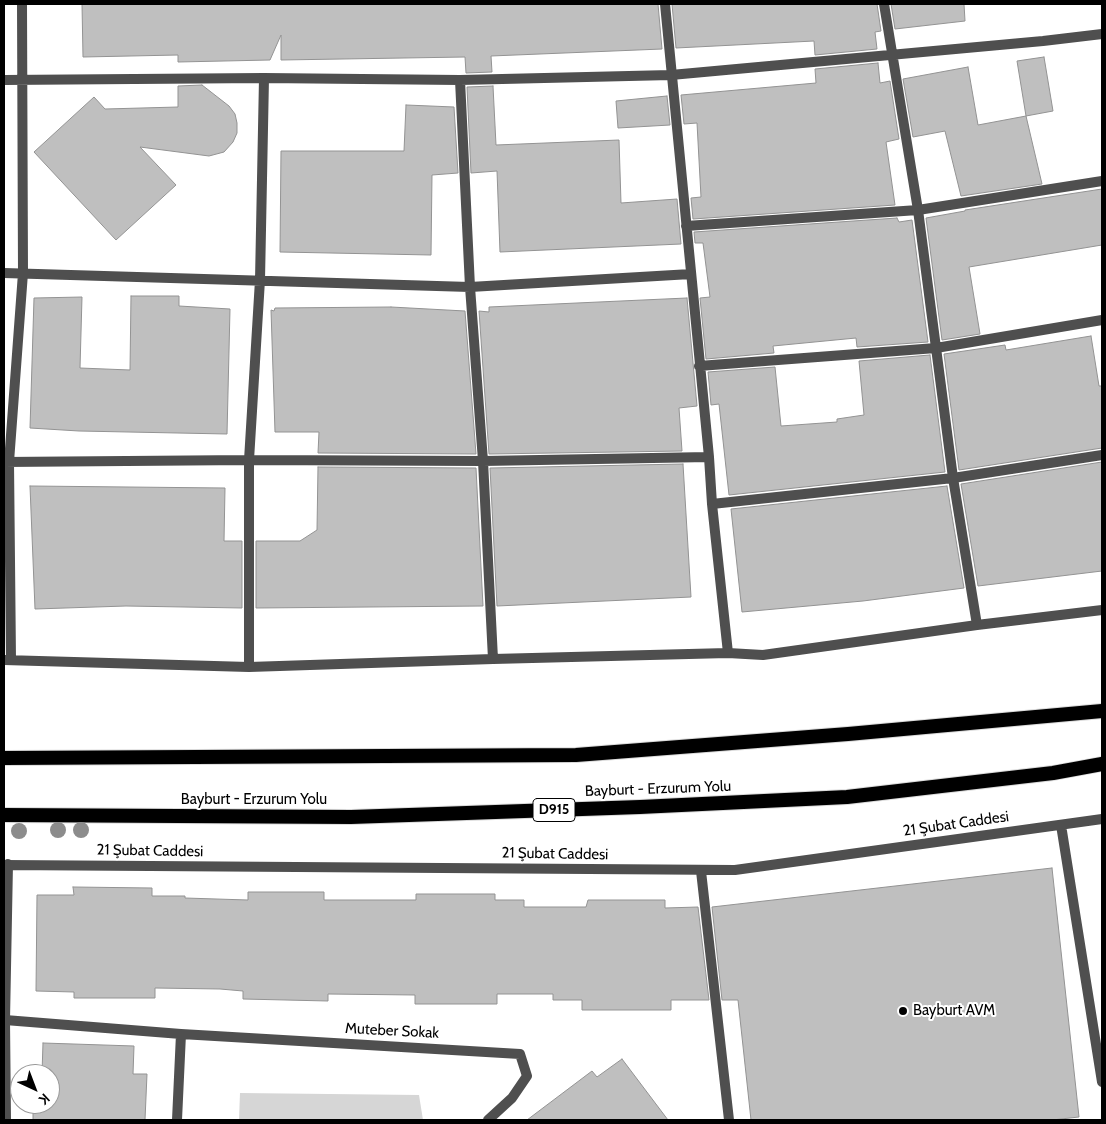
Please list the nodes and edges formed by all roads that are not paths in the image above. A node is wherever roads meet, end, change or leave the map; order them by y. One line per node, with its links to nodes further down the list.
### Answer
1 (22, 4): 9 (street)
2 (665, 4): 6 (street)
3 (884, 4): 5 (street)
4 (1102, 34): 5 (street)
5 (892, 55): 6 (street); 12 (street)
6 (671, 75): 10 (street); 13 (street)
7 (264, 78): 9 (street); 10 (street); 17 (street)
8 (4, 80): 9 (street)
9 (22, 80): 15 (street)
10 (460, 80): 18 (street)
11 (1102, 181): 12 (street)
12 (918, 210): 13 (street); 20 (street)
13 (686, 226): 16 (street)
14 (4, 273): 15 (street)
15 (23, 273): 17 (street); 26 (street)
16 (691, 274): 18 (street); 21 (street)
17 (260, 280): 18 (street); 24 (street)
18 (470, 287): 25 (street)
19 (1102, 320): 20 (street)
20 (936, 348): 21 (street); 27 (street)
21 (700, 366): 23 (street)
22 (1102, 456): 27 (street)
23 (709, 457): 25 (street); 28 (street)
24 (249, 460): 25 (street); 26 (street); 34 (street)
25 (483, 461): 32 (street)
26 (6, 462): 33 (street)
27 (954, 478): 28 (street); 30 (street)
28 (712, 504): 31 (street)
29 (1102, 610): 30 (street)
30 (977, 625): 31 (street)
31 (728, 653): 32 (street)
32 (493, 659): 34 (street)
33 (8, 660): 34 (street)
34 (250, 668)
35 (1102, 711): 36 (highway)
36 (4, 758)
37 (1102, 764): 38 (highway, Bayburt - Erzurum Yolu / D915)
38 (4, 815)
39 (1102, 819): 40 (street, 21 Şubat Caddesi)
40 (1061, 825): 42 (street, 21 Şubat Caddesi); 45 (street)
41 (6, 864): 42 (street, 21 Şubat Caddesi); 43 (street)
42 (701, 870): 49 (street)
43 (5, 1020): 44 (street, Muteber Sokak); 46 (street)
44 (181, 1034): 47 (street); 48 (street, Muteber Sokak)
45 (1102, 1082)
46 (6, 1120)
47 (177, 1120)
48 (488, 1120)
49 (729, 1120)

